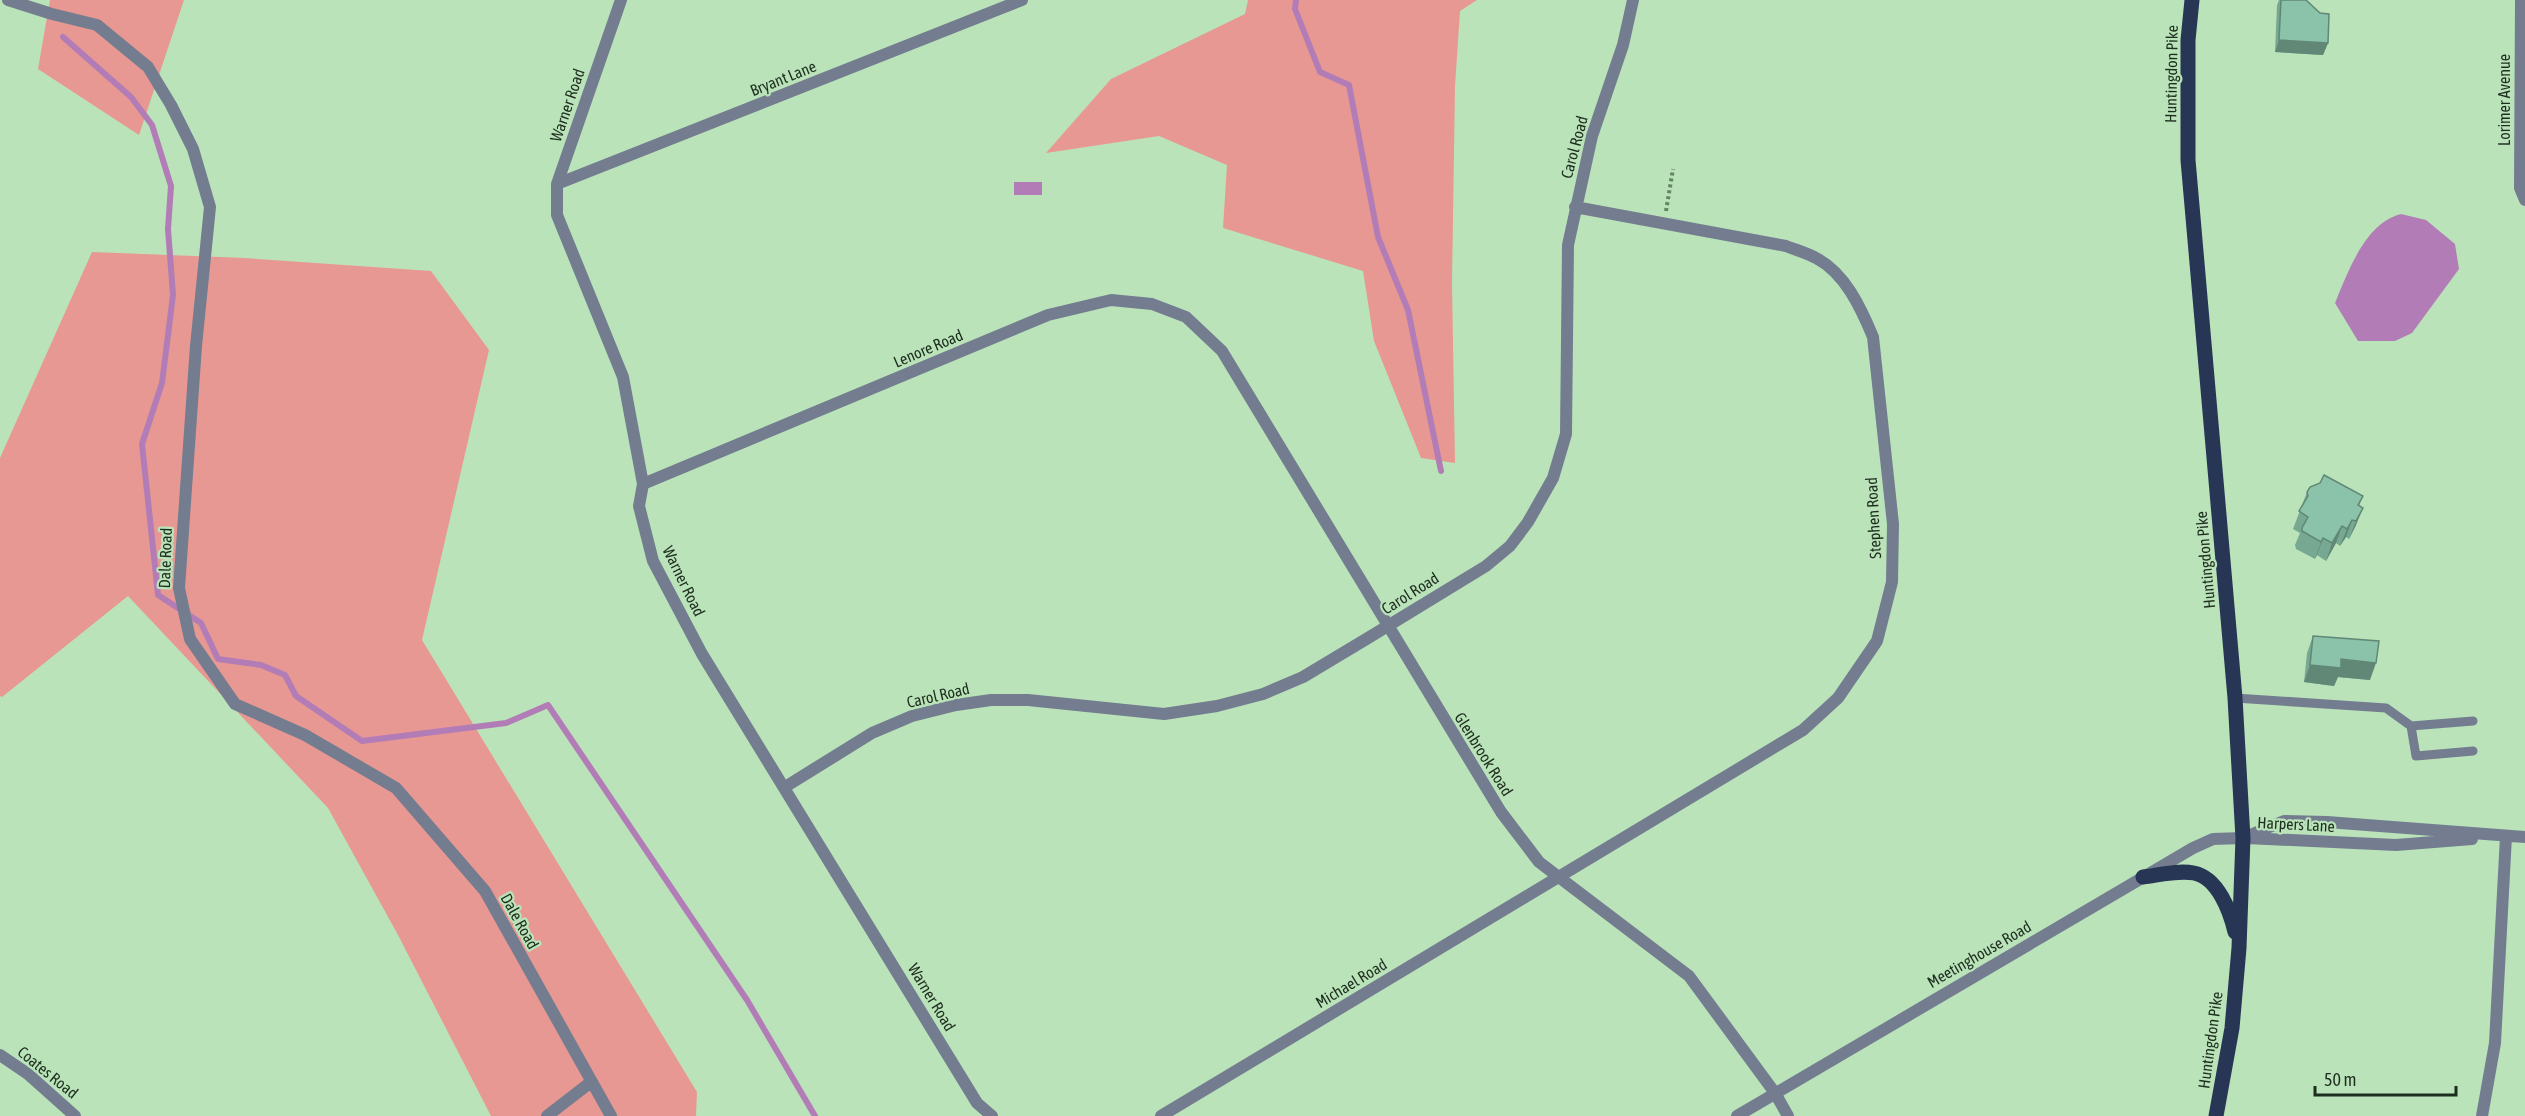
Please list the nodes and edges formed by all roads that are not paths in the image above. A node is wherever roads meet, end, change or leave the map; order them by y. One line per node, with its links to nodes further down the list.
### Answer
1 (8, 0): 25 (street, Dale Road)
2 (621, 0): 7 (street, Warner Road)
3 (1022, 0): 7 (street, Bryant Lane)
4 (1633, 0): 9 (street, Carol Road)
5 (2192, 0): 13 (main road, Huntingdon Pike)
6 (2521, 0): 8 (street, Lorimer Avenue)
7 (556, 184): 11 (street, Warner Road)
8 (2525, 200)
9 (1575, 207): 12 (street, Carol Road); 21 (street, Stephen Road)
10 (1222, 351): 11 (street, Lenore Road); 12 (street, Glenbrook Road)
11 (643, 484): 17 (street, Warner Road)
12 (1387, 627): 17 (street, Carol Road); 21 (street, Glenbrook Road)
13 (2235, 698): 15 (lane); 20 (main road, Huntingdon Pike)
14 (2473, 721): 15 (lane)
15 (2411, 726): 16 (lane)
16 (2473, 751)
17 (784, 787): 30 (street, Warner Road)
18 (2506, 836): 19 (street, Harpers Lane); 20 (street, Harpers Lane); 20 (street, Harpers Lane); 35 (street)
19 (2525, 837)
20 (2243, 838): 22 (street, Meetinghouse Road); 23 (main road, Huntingdon Pike)
21 (1559, 877): 26 (street, Glenbrook Road); 31 (street, Michael Road)
22 (2143, 877): 23 (main road); 26 (street, Meetinghouse Road)
23 (2240, 948): 34 (main road, Huntingdon Pike)
24 (0, 1055): 27 (street, Coates Road)
25 (591, 1082): 28 (street); 29 (street, Dale Road)
26 (1775, 1093): 32 (street, Meetinghouse Road); 33 (street, Glenbrook Road)
27 (75, 1116)
28 (547, 1116)
29 (611, 1116)
30 (992, 1116)
31 (1161, 1116)
32 (1737, 1116)
33 (1788, 1116)
34 (2216, 1116)
35 (2482, 1116)

